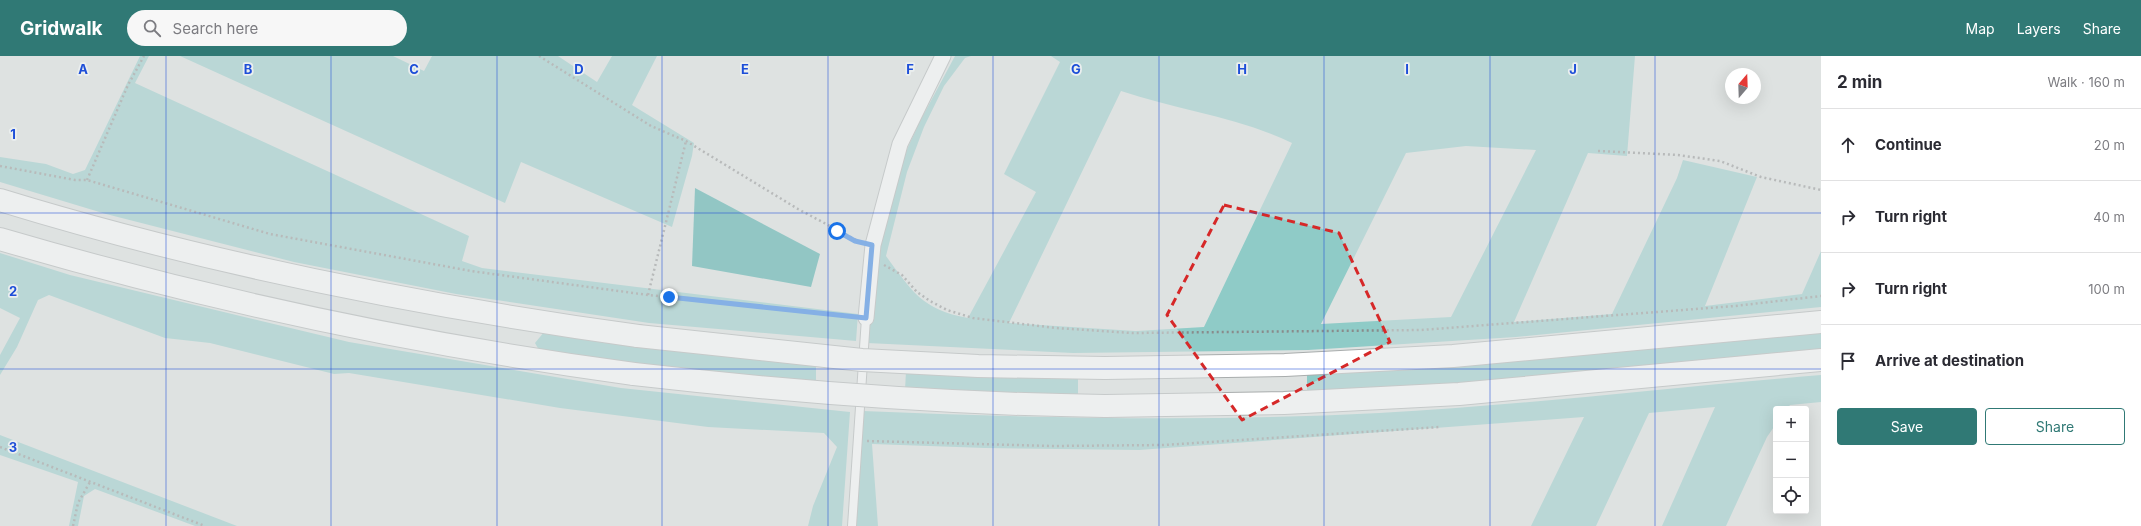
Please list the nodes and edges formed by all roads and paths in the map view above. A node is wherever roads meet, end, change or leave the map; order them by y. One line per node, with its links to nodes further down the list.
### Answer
1 (144, 56): 7 (path)
2 (539, 56): 4 (path)
3 (943, 56): 11 (street)
4 (686, 141): 11 (path); 13 (path)
5 (1598, 150): 8 (path)
6 (0, 166): 7 (path)
7 (87, 180): 13 (path)
8 (1821, 190)
9 (0, 200): 16 (highway, bridge)
10 (0, 239): 17 (highway, bridge)
11 (872, 245): 12 (street)
12 (871, 261): 14 (path); 15 (street)
13 (648, 295): 15 (path)
14 (1821, 296)
15 (866, 318): 19 (lane)
16 (1821, 322)
17 (1821, 360)
18 (1440, 427): 19 (path)
19 (858, 440): 24 (lane)
20 (0, 447): 21 (path)
21 (90, 482): 22 (path); 23 (path)
22 (73, 526)
23 (205, 526)
24 (852, 526)

